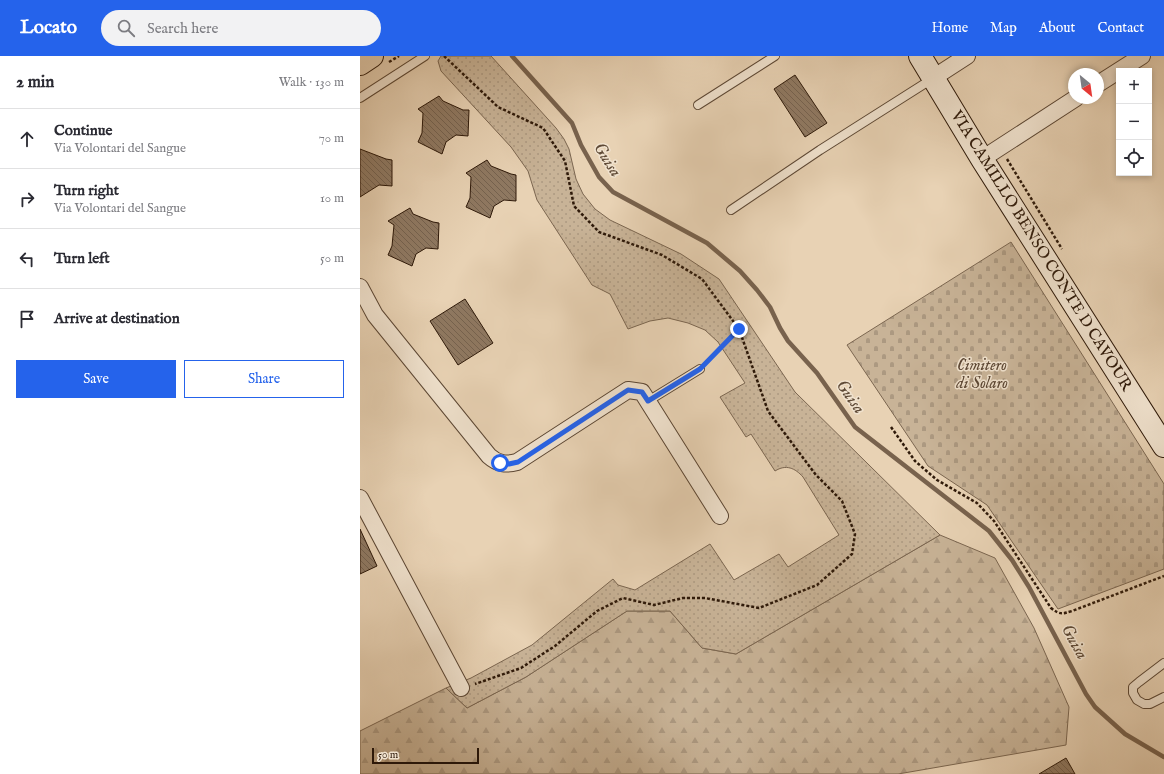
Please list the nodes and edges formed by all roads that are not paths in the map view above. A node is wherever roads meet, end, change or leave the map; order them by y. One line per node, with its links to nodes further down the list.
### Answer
1 (425, 56): 8 (lane)
2 (775, 56): 10 (lane)
3 (920, 56): 6 (street, VIA CAMILLO BENSO CONTE D CAVOUR)
4 (967, 56): 6 (street)
5 (1142, 56): 7 (street)
6 (933, 78): 11 (street, VIA CAMILLO BENSO CONTE D CAVOUR); 12 (lane)
7 (1104, 80)
8 (360, 98)
9 (1068, 103): 11 (street)
10 (698, 105)
11 (982, 159): 16 (street, VIA CAMILLO BENSO CONTE D CAVOUR)
12 (731, 210)
13 (360, 287): 15 (street)
14 (700, 369): 15 (lane)
15 (648, 401): 18 (street)
16 (1164, 446)
17 (360, 498): 20 (street)
18 (720, 516)
19 (1164, 663): 21 (lane)
20 (461, 688)
21 (1164, 697)

